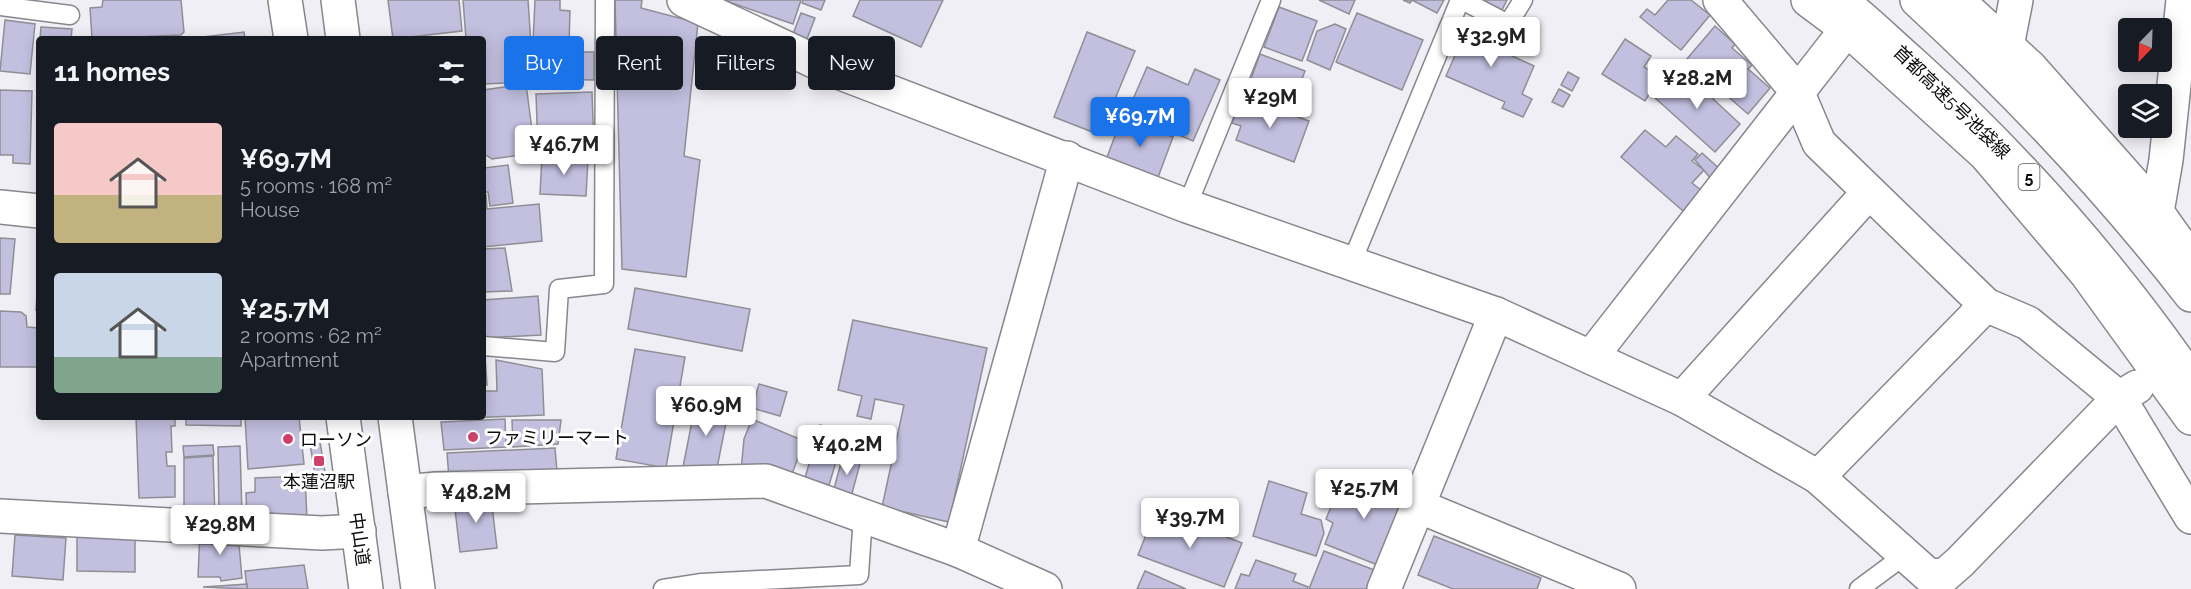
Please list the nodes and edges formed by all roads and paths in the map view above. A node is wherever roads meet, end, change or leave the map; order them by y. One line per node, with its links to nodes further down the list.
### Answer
1 (285, 0): 17 (main road)
2 (338, 0): 18 (main road)
3 (605, 0): 32 (lane)
4 (684, 0): 21 (main road)
5 (1270, 0): 23 (lane)
6 (1461, 0): 7 (lane); 28 (lane)
7 (1522, 0)
8 (1720, 0): 20 (main road)
9 (1808, 0): 15 (main road)
10 (1917, 0): 29 (main road)
11 (1957, 0): 19 (main road)
12 (2016, 0): 19 (main road)
13 (2183, 0): 26 (main road)
14 (0, 6): 16 (lane)
15 (1844, 14): 20 (main road); 34 (main road); 35 (main road, 首都高速5号池袋線 / 5)
16 (70, 15)
17 (291, 36)
18 (343, 36)
19 (2007, 46): 26 (main road)
20 (1797, 91): 22 (main road); 33 (main road)
21 (1066, 158): 23 (main road); 48 (main road)
22 (1869, 192): 30 (main road); 37 (main road)
23 (1187, 206): 28 (main road)
24 (0, 207): 25 (main road)
25 (36, 211)
26 (2157, 212): 27 (main road)
27 (2191, 260)
28 (1351, 264): 31 (main road)
29 (2191, 295)
30 (1986, 305): 36 (main road); 41 (main road)
31 (1496, 314): 33 (main road); 43 (main road)
32 (486, 346)
33 (1591, 357): 37 (main road)
34 (2158, 373): 36 (main road); 38 (main road)
35 (2191, 380)
36 (2119, 398): 46 (main road); 49 (main road)
37 (1682, 399): 41 (main road)
38 (2191, 418)
39 (343, 420): 47 (main road, 中山道)
40 (394, 420): 42 (main road)
41 (1818, 477): 49 (main road)
42 (405, 492): 44 (main road); 51 (main road)
43 (1416, 505): 54 (main road); 55 (main road)
44 (863, 515): 48 (main road); 52 (lane)
45 (0, 516): 47 (main road)
46 (2191, 517)
47 (359, 531): 50 (main road, 中山道)
48 (958, 550): 53 (main road)
49 (1905, 555): 56 (lane)
50 (366, 589)
51 (418, 589)
52 (663, 589)
53 (1045, 589)
54 (1384, 589)
55 (1619, 589)
56 (1859, 589)

